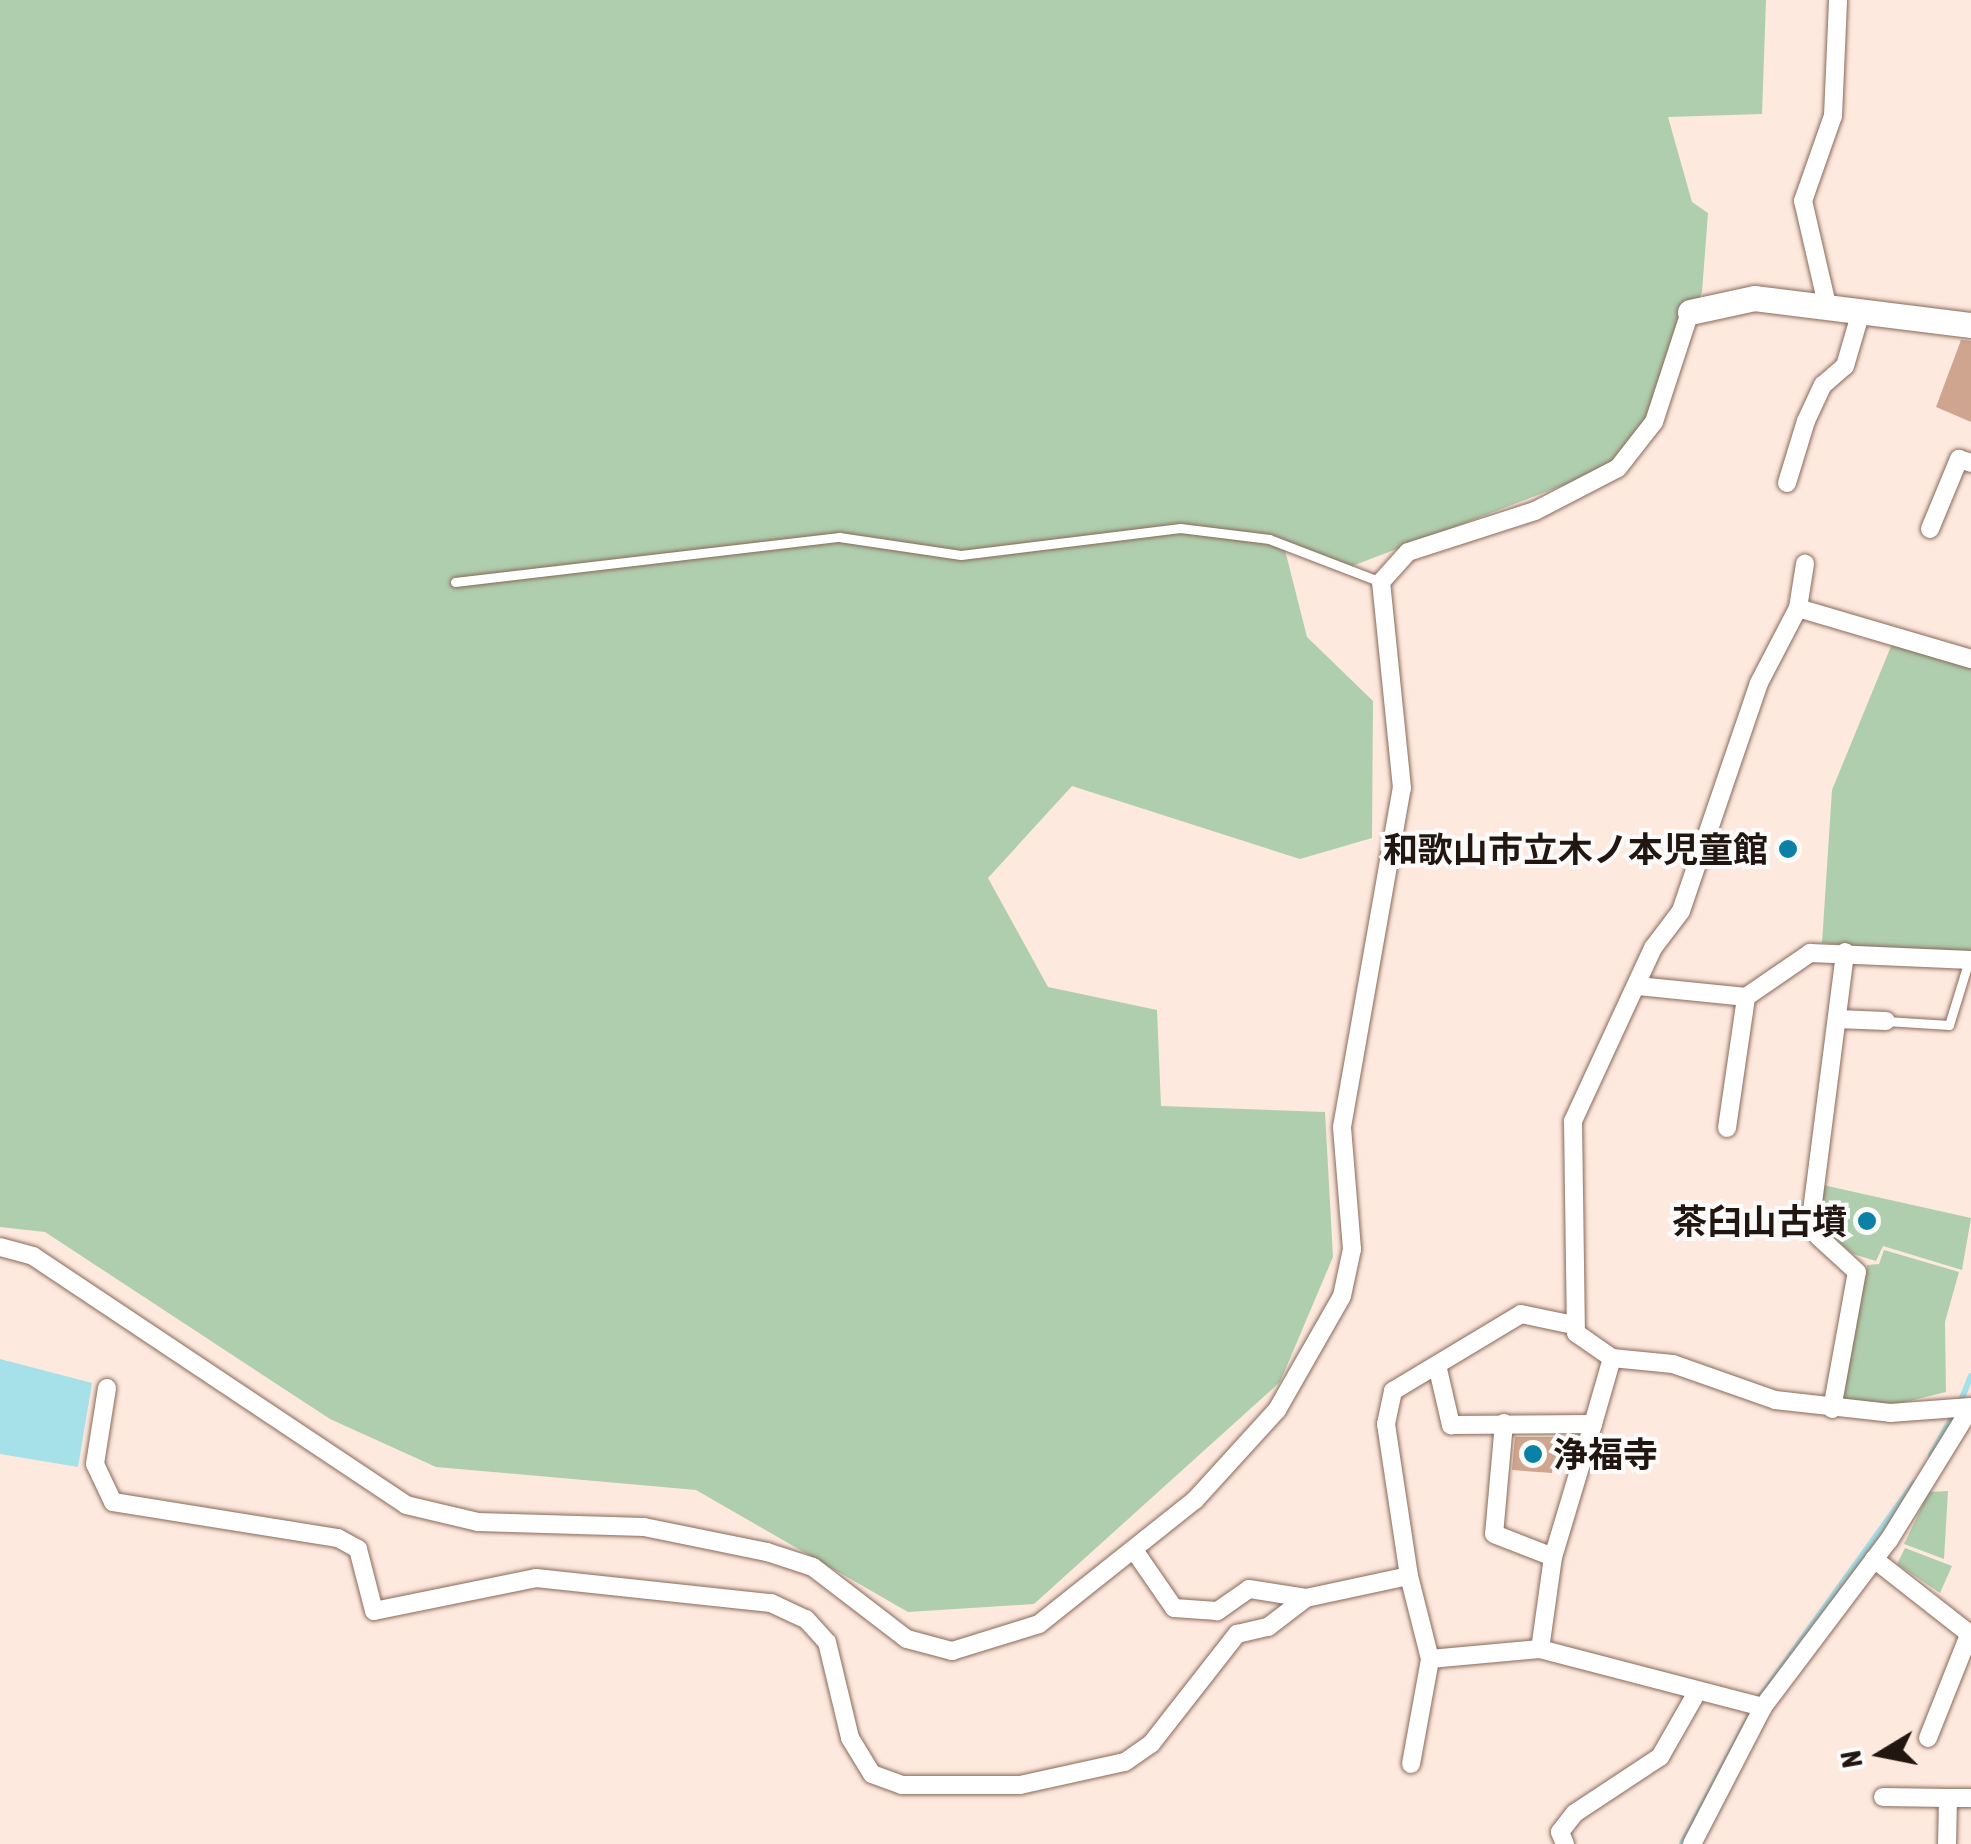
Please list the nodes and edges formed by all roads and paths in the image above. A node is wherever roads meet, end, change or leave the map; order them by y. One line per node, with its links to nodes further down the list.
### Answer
1 (1838, 0): 2 (street)
2 (1828, 309): 3 (street); 4 (street)
3 (1690, 312): 11 (street)
4 (1860, 315): 5 (street); 7 (street)
5 (1971, 325)
6 (1971, 462): 8 (street)
7 (1786, 483)
8 (1930, 529)
9 (1805, 564): 12 (street)
10 (455, 582): 11 (lane)
11 (1381, 582): 30 (street)
12 (1798, 608): 13 (street); 16 (street)
13 (1971, 659)
14 (1845, 952): 15 (street); 17 (street); 18 (street)
15 (1970, 960): 19 (lane)
16 (1638, 986): 17 (street); 22 (street)
17 (1746, 997): 20 (street)
18 (1836, 1019): 19 (street); 27 (street)
19 (1886, 1022)
20 (1726, 1128)
21 (0, 1248): 30 (street)
22 (1573, 1325): 23 (street); 24 (street)
23 (1612, 1358): 27 (street); 29 (street)
24 (1438, 1365): 28 (street); 33 (street)
25 (107, 1388): 34 (street)
26 (1971, 1407): 27 (street); 32 (street)
27 (1832, 1409)
28 (1504, 1423): 29 (street); 31 (street)
29 (1593, 1424): 31 (street)
30 (1136, 1553): 34 (street)
31 (1553, 1557): 36 (street)
32 (1874, 1559): 35 (street); 39 (street)
33 (1409, 1576): 34 (street); 37 (street)
34 (1306, 1598)
35 (1970, 1635): 40 (street)
36 (1540, 1649): 37 (street); 38 (street)
37 (1430, 1658): 41 (street)
38 (1696, 1694): 39 (street); 45 (street)
39 (1756, 1704): 46 (street)
40 (1928, 1738)
41 (1411, 1764)
42 (1883, 1797): 43 (street)
43 (1948, 1798): 44 (street); 47 (street)
44 (1971, 1798)
45 (1564, 1844)
46 (1692, 1844)
47 (1947, 1844)

